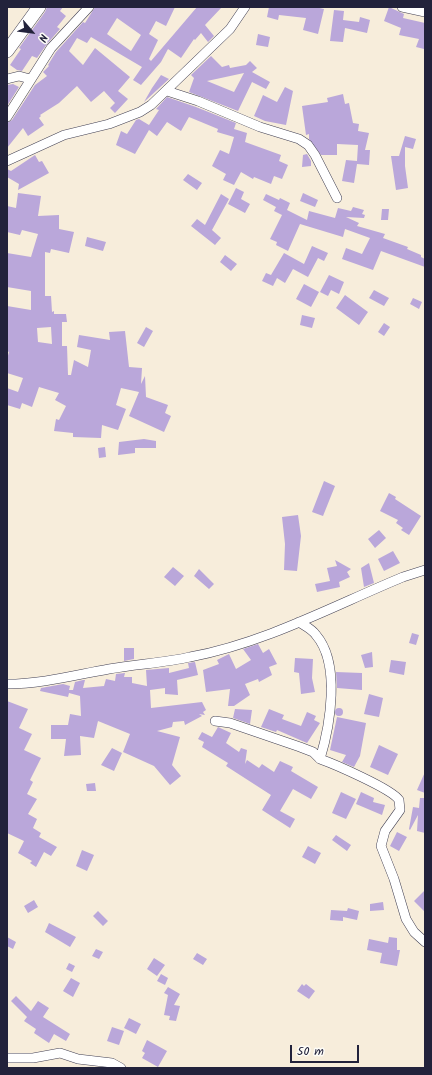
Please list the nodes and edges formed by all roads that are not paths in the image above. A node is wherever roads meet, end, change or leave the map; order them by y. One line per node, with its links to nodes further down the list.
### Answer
1 (39, 7): 6 (main road)
2 (88, 7): 8 (street)
3 (245, 7): 9 (street)
4 (402, 7): 5 (street)
5 (425, 12)
6 (7, 51)
7 (7, 79): 8 (street)
8 (30, 79): 10 (street)
9 (167, 91): 11 (street); 12 (street)
10 (7, 117)
11 (7, 161)
12 (337, 198)
13 (425, 570): 14 (street)
14 (299, 622): 15 (street); 17 (street)
15 (7, 684)
16 (215, 721): 17 (street)
17 (320, 759): 18 (street)
18 (425, 942)
19 (7, 1058): 20 (street)
20 (121, 1068)

